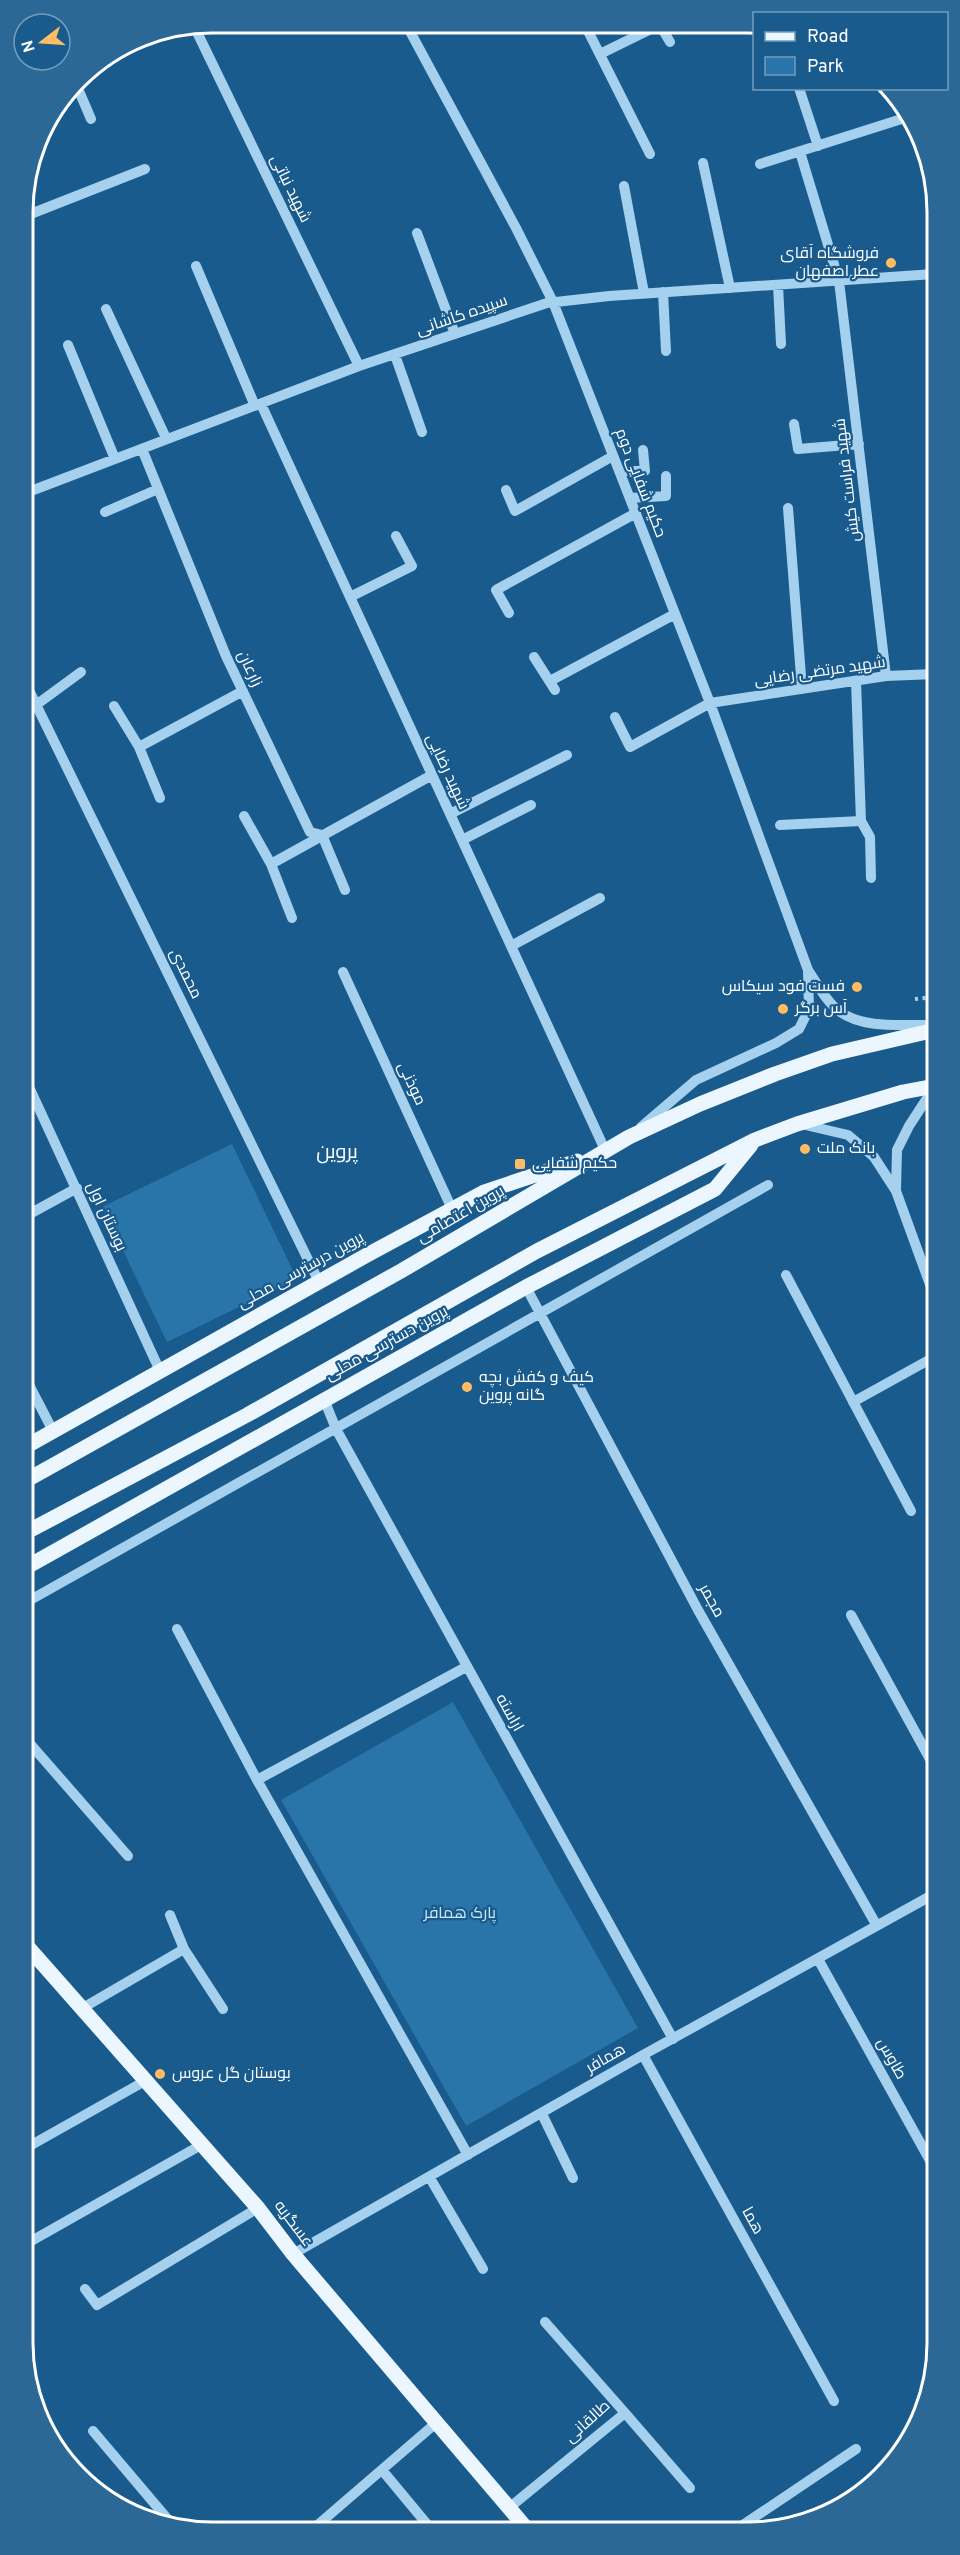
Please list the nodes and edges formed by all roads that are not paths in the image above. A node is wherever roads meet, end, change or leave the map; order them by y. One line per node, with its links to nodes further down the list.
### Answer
1 (198, 33): 35 (street, شهید نباتی)
2 (411, 33): 28 (street, حکیم شفایی دوم)
3 (589, 33): 7 (street)
4 (643, 33): 7 (street)
5 (665, 33): 6 (street)
6 (670, 42)
7 (600, 54): 14 (street)
8 (800, 90): 12 (street)
9 (79, 92): 10 (street)
10 (91, 119)
11 (901, 119): 12 (street)
12 (819, 146): 13 (street)
13 (800, 152): 16 (street); 23 (street, شهید فراست کیش)
14 (650, 154)
15 (703, 163): 25 (street)
16 (760, 164)
17 (145, 169): 19 (street)
18 (624, 186): 27 (street)
19 (33, 213)
20 (417, 233): 30 (street)
21 (196, 266): 36 (street, شهید رضایی)
22 (927, 275): 23 (street, سپیده کاشانی)
23 (839, 281): 24 (street, سپیده کاشانی); 40 (street, شهید فراست کیش)
24 (777, 285): 25 (street, سپیده کاشانی); 31 (street)
25 (730, 288): 26 (street, سپیده کاشانی)
26 (663, 292): 27 (street, سپیده کاشانی); 33 (street)
27 (644, 293): 28 (street, سپیده کاشانی)
28 (553, 302): 30 (street, سپیده کاشانی); 43 (street, حکیم شفایی دوم)
29 (106, 309): 39 (street)
30 (455, 334): 34 (street, سپیده کاشانی)
31 (781, 344)
32 (68, 345): 44 (street)
33 (666, 351)
34 (395, 355): 35 (street, سپیده کاشانی); 38 (street)
35 (359, 366): 36 (street, سپیده کاشانی)
36 (258, 405): 39 (street, سپیده کاشانی); 55 (street, شهید رضایی)
37 (794, 424): 40 (street)
38 (422, 432)
39 (166, 438): 41 (street, سپیده کاشانی)
40 (859, 444): 61 (street, شهید فراست کیش)
41 (142, 449): 44 (street, سپیده کاشانی); 47 (street, زارعان)
42 (643, 450): 45 (street)
43 (614, 456): 45 (street, حکیم شفایی دوم); 49 (street)
44 (115, 459): 48 (street, سپیده کاشانی)
45 (619, 471): 50 (street, حکیم شفایی دوم)
46 (666, 476): 50 (street)
47 (158, 489): 52 (street); 64 (street, زارعان)
48 (33, 490)
49 (506, 490)
50 (630, 498): 53 (street, حکیم شفایی دوم)
51 (788, 508): 63 (street)
52 (105, 512)
53 (636, 513): 56 (street); 57 (street, حکیم شفایی دوم)
54 (396, 536): 55 (street)
55 (350, 597): 72 (street, شهید رضایی)
56 (509, 613)
57 (675, 614): 58 (street); 66 (street, حکیم شفایی دوم)
58 (534, 657)
59 (81, 672): 67 (street)
60 (927, 674): 61 (street, شهید مرتضی رضایی)
61 (882, 677): 62 (street, شهید مرتضی رضایی)
62 (859, 680): 63 (street, شهید مرتضی رضایی); 77 (street)
63 (802, 689): 66 (street, شهید مرتضی رضایی)
64 (243, 691): 70 (street); 79 (street, زارعان)
65 (33, 699): 67 (street, محمدی)
66 (710, 703): 69 (street); 87 (street, حکیم شفایی دوم)
67 (36, 705): 105 (street, محمدی)
68 (114, 706): 70 (street)
69 (615, 717)
70 (139, 747): 73 (street)
71 (567, 755): 75 (street)
72 (432, 775): 75 (street, شهید رضایی); 79 (street)
73 (160, 798)
74 (531, 805): 80 (street)
75 (450, 814): 80 (street, شهید رضایی)
76 (244, 816): 81 (street)
77 (861, 821): 78 (street); 82 (street)
78 (780, 825)
79 (322, 835): 81 (street); 83 (street, زارعان)
80 (462, 840): 86 (street, شهید رضایی)
81 (271, 864): 85 (street)
82 (871, 878)
83 (345, 890)
84 (600, 898): 86 (street)
85 (292, 918)
86 (511, 946): 97 (street, شهید رضایی)
87 (808, 970): 89 (street); 95 (street)
88 (343, 972): 101 (street, موذنی)
89 (927, 1027)
90 (927, 1030): 95 (main road, پروین اعتصامی)
91 (927, 1088): 94 (main road)
92 (33, 1095): 99 (street, بوستان اول)
93 (927, 1098): 100 (street)
94 (797, 1124): 96 (main road); 100 (street)
95 (629, 1137): 97 (main road, پروین اعتصامی)
96 (755, 1140): 106 (main road, پروین دسترسی محلی); 118 (main road)
97 (606, 1152): 101 (main road, پروین درسترسی محلی); 116 (main road, پروین اعتصامی)
98 (768, 1185): 107 (street)
99 (76, 1188): 102 (street); 109 (street, بوستان اول)
100 (896, 1191): 104 (street)
101 (452, 1209): 105 (main road, پروین درسترسی محلی)
102 (33, 1212)
103 (786, 1275): 112 (street)
104 (927, 1276)
105 (319, 1281): 109 (main road, پروین درسترسی محلی)
106 (526, 1287): 107 (street, مجمر); 111 (main road, پروین دسترسی محلی)
107 (541, 1314): 113 (street); 130 (street, مجمر)
108 (927, 1361): 112 (street)
109 (160, 1371): 114 (main road, پروین درسترسی محلی)
110 (33, 1392): 114 (street)
111 (324, 1399): 113 (street, اراسته); 119 (main road, پروین دسترسی محلی)
112 (853, 1402): 117 (street)
113 (336, 1429): 120 (street); 123 (street, اراسته)
114 (53, 1431): 115 (main road, پروین درسترسی محلی)
115 (33, 1442)
116 (33, 1477)
117 (911, 1511)
118 (33, 1529)
119 (33, 1563)
120 (33, 1599)
121 (851, 1615): 125 (street)
122 (177, 1629): 126 (street)
123 (466, 1667): 126 (street); 136 (street, اراسته)
124 (33, 1747): 127 (street)
125 (927, 1754)
126 (257, 1779): 142 (street)
127 (128, 1856)
128 (927, 1898): 130 (street, همافر)
129 (170, 1915): 131 (street)
130 (877, 1926): 133 (street, همافر)
131 (184, 1949): 134 (street); 135 (street)
132 (33, 1956): 134 (main road, عسگریه)
133 (818, 1959): 136 (street, همافر); 143 (street, طاوس)
134 (81, 2009): 138 (main road, عسگریه)
135 (223, 2009)
136 (673, 2039): 137 (street, همافر)
137 (643, 2055): 139 (street, همافر); 152 (street, هما)
138 (146, 2080): 140 (street); 141 (main road, عسگریه)
139 (542, 2114): 142 (street, همافر); 145 (street)
140 (33, 2144)
141 (201, 2145): 146 (main road, عسگریه); 147 (street)
142 (468, 2155): 144 (street, همافر)
143 (927, 2155)
144 (430, 2178): 148 (street, همافر); 149 (street)
145 (573, 2178)
146 (258, 2208): 148 (main road, عسگریه); 150 (street)
147 (33, 2240)
148 (293, 2254): 154 (main road, عسگریه)
149 (483, 2269)
150 (85, 2289)
151 (545, 2322): 153 (street, طالقانی)
152 (834, 2401)
153 (625, 2413): 158 (street); 159 (street, طالقانی)
154 (436, 2423): 157 (street); 159 (main road, عسگریه)
155 (93, 2431): 160 (street)
156 (856, 2450): 164 (street)
157 (382, 2470): 161 (street); 162 (street)
158 (690, 2488)
159 (509, 2508): 163 (main road, عسگریه)
160 (165, 2516)
161 (321, 2522)
162 (425, 2522)
163 (521, 2522)
164 (748, 2522)

